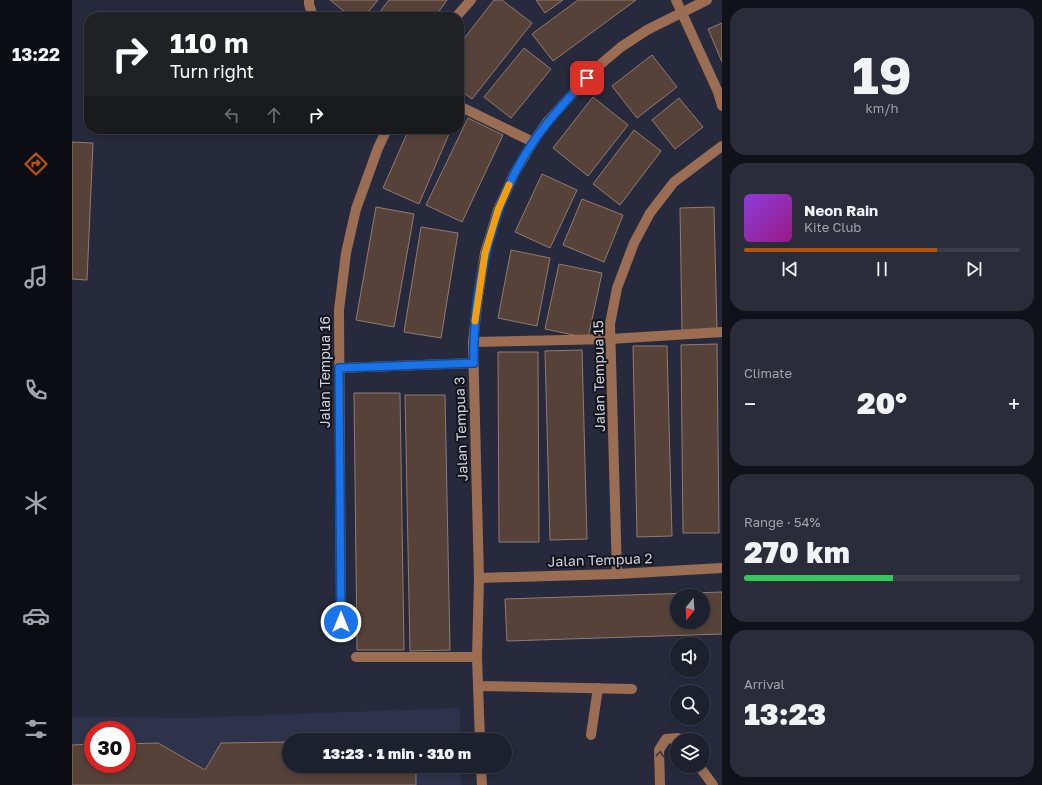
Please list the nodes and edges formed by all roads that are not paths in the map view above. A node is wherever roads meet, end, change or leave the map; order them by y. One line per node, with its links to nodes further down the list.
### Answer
1 (309, 0): 5 (street)
2 (471, 0): 6 (street)
3 (676, 0): 7 (street)
4 (708, 0): 7 (street, Jalan Tempua 3)
5 (311, 12)
6 (460, 12)
7 (681, 12): 8 (street); 11 (street, Jalan Tempua 3)
8 (722, 106)
9 (464, 108): 11 (street)
10 (385, 134): 17 (street, Jalan Tempua 16)
11 (533, 142): 15 (street, Jalan Tempua 3)
12 (722, 146): 14 (street, Jalan Tempua 15)
13 (722, 332): 14 (street)
14 (610, 339): 15 (street); 19 (street, Jalan Tempua 15)
15 (473, 342): 16 (street, Jalan Tempua 3)
16 (474, 363): 17 (street); 20 (street, Jalan Tempua 3)
17 (339, 368): 21 (street, Jalan Tempua 16)
18 (722, 568): 19 (street, Jalan Tempua 2)
19 (617, 574): 20 (street, Jalan Tempua 2)
20 (479, 578): 22 (street, Jalan Tempua 3)
21 (341, 622)
22 (478, 656): 23 (street); 24 (street, Jalan Tempua 3)
23 (356, 657)
24 (478, 686): 25 (street); 27 (street, Jalan Tempua 3)
25 (598, 688): 26 (street); 28 (street)
26 (632, 689)
27 (480, 733)
28 (591, 735)
29 (670, 739): 33 (street, one-way to 29)
30 (482, 773): 32 (street)
31 (704, 773): 34 (street)
32 (482, 785)
33 (660, 785)
34 (713, 785)

